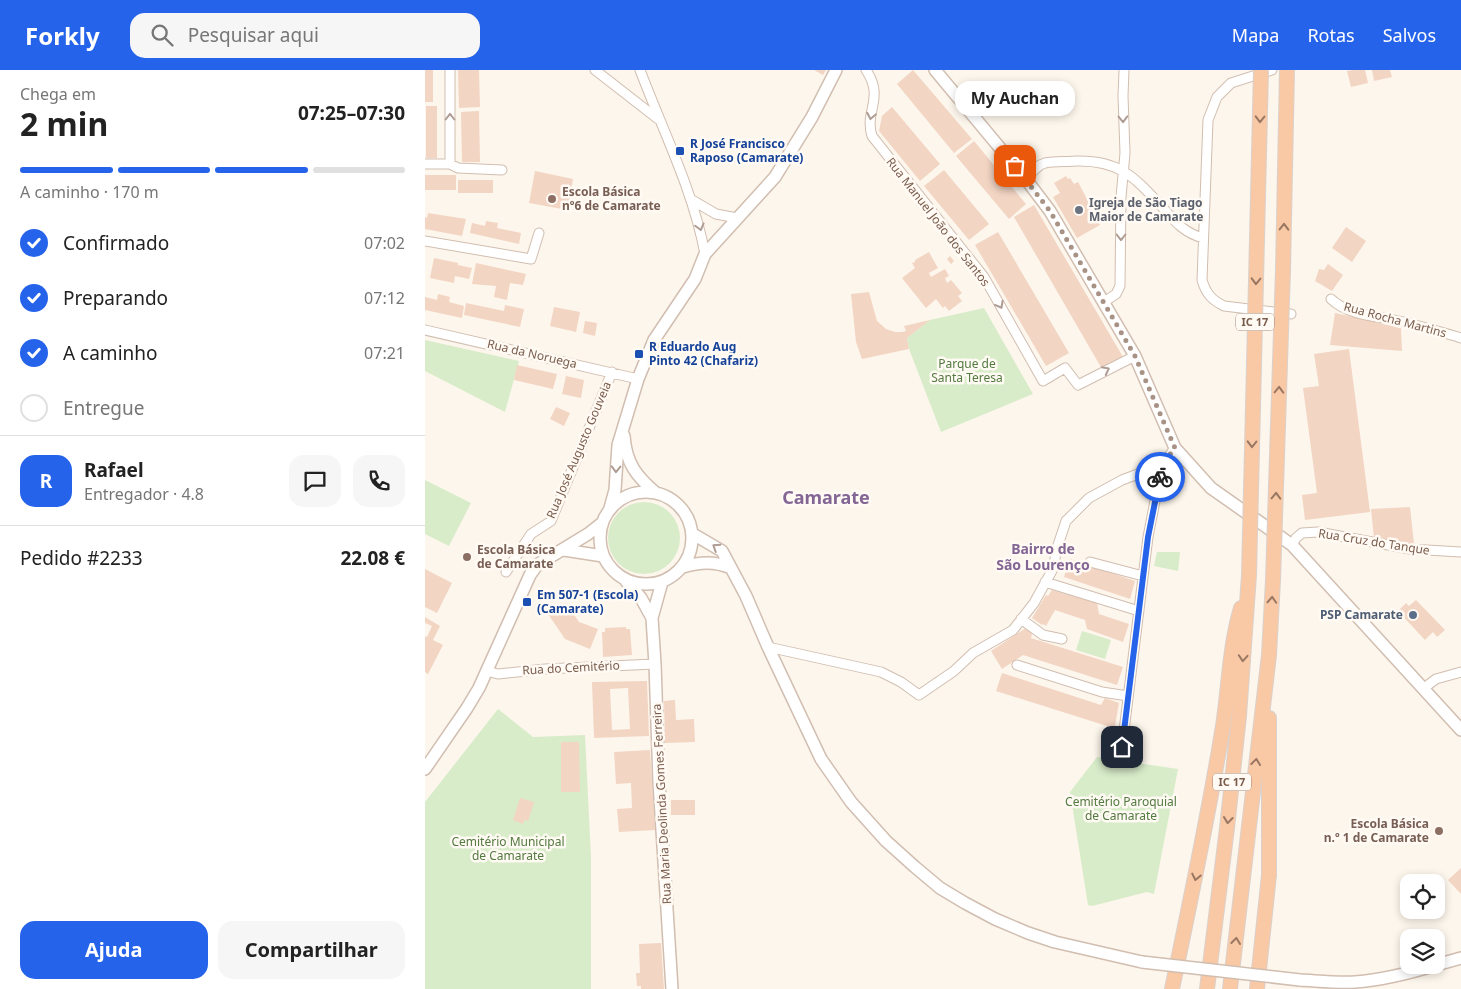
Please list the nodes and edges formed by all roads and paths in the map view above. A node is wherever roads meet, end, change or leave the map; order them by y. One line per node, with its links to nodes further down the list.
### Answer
1 (450, 70): 13 (street, one-way to 1)
2 (595, 70): 11 (street)
3 (640, 70): 11 (street)
4 (836, 70): 18 (street)
5 (866, 70): 28 (street, Rua Manuel João dos Santos, one-way to 28)
6 (935, 70): 16 (street)
7 (1124, 70): 15 (street, one-way to 15)
8 (1261, 70): 48 (highway, IC 17, one-way to 48, bridge)
9 (1272, 70): 20 (street)
10 (1287, 70): 56 (highway, IC 17, one-way to 10, bridge)
11 (659, 120): 17 (street)
12 (425, 164): 13 (street)
13 (450, 164): 14 (street)
14 (502, 170)
15 (1123, 171): 16 (street); 20 (street); 24 (street, one-way to 24)
16 (1025, 178): 24 (street)
17 (692, 200): 18 (street); 22 (street, one-way to 22)
18 (737, 218): 22 (street)
19 (539, 233): 21 (street)
20 (1203, 238): 25 (street)
21 (425, 241)
22 (705, 254): 30 (street)
23 (1331, 299): 27 (street, Rua Rocha Martins)
24 (1104, 302): 28 (street)
25 (1291, 314)
26 (425, 330): 29 (street, Rua da Noruega)
27 (1461, 338)
28 (1135, 356): 32 (street)
29 (612, 372): 30 (street, Rua da Noruega); 45 (street, Rua José Augusto Gouveia)
30 (638, 379): 31 (street)
31 (623, 430): 34 (street); 35 (street, one-way to 35)
32 (1175, 448): 33 (street); 38 (street)
33 (1162, 465): 46 (street); 50 (street)
34 (656, 493): 35 (street); 37 (street)
35 (610, 508): 36 (street)
36 (602, 523): 39 (street); 41 (street)
37 (693, 534): 43 (street); 44 (street, one-way to 37)
38 (1292, 545): 40 (street, Rua Cruz do Tanque); 61 (street)
39 (564, 550): 41 (street); 59 (street)
40 (1461, 552)
41 (603, 556): 47 (street)
42 (1091, 562): 46 (street)
43 (683, 567): 44 (street); 49 (street)
44 (731, 568): 55 (street)
45 (506, 572)
46 (1143, 576): 51 (street)
47 (626, 580): 49 (street); 52 (street, Rua Maria Deolinda Gomes Ferreira)
48 (1249, 581): 70 (highway, one-way to 70); 71 (highway, IC 17, one-way to 71)
49 (662, 582): 52 (street, Rua Maria Deolinda Gomes Ferreira)
50 (1045, 582): 51 (street); 53 (street)
51 (1139, 611): 62 (street)
52 (652, 618): 57 (street, Rua Maria Deolinda Gomes Ferreira)
53 (1021, 619): 54 (street); 55 (street)
54 (1062, 639)
55 (768, 647): 68 (street, bridge)
56 (1269, 655): 72 (highway, IC 17, one-way to 56); 73 (highway)
57 (655, 664): 59 (street, Rua do Cemitério); 69 (street, Rua Maria Deolinda Gomes Ferreira)
58 (1017, 665): 62 (street)
59 (487, 671): 65 (street)
60 (1461, 672): 61 (street)
61 (1424, 688): 63 (street)
62 (1128, 696): 64 (street)
63 (1461, 730)
64 (1122, 747)
65 (425, 769)
66 (1461, 958): 67 (street)
67 (1445, 962)
68 (1404, 974)
69 (672, 989)
70 (1172, 989)
71 (1207, 989)
72 (1230, 989)
73 (1257, 989)

